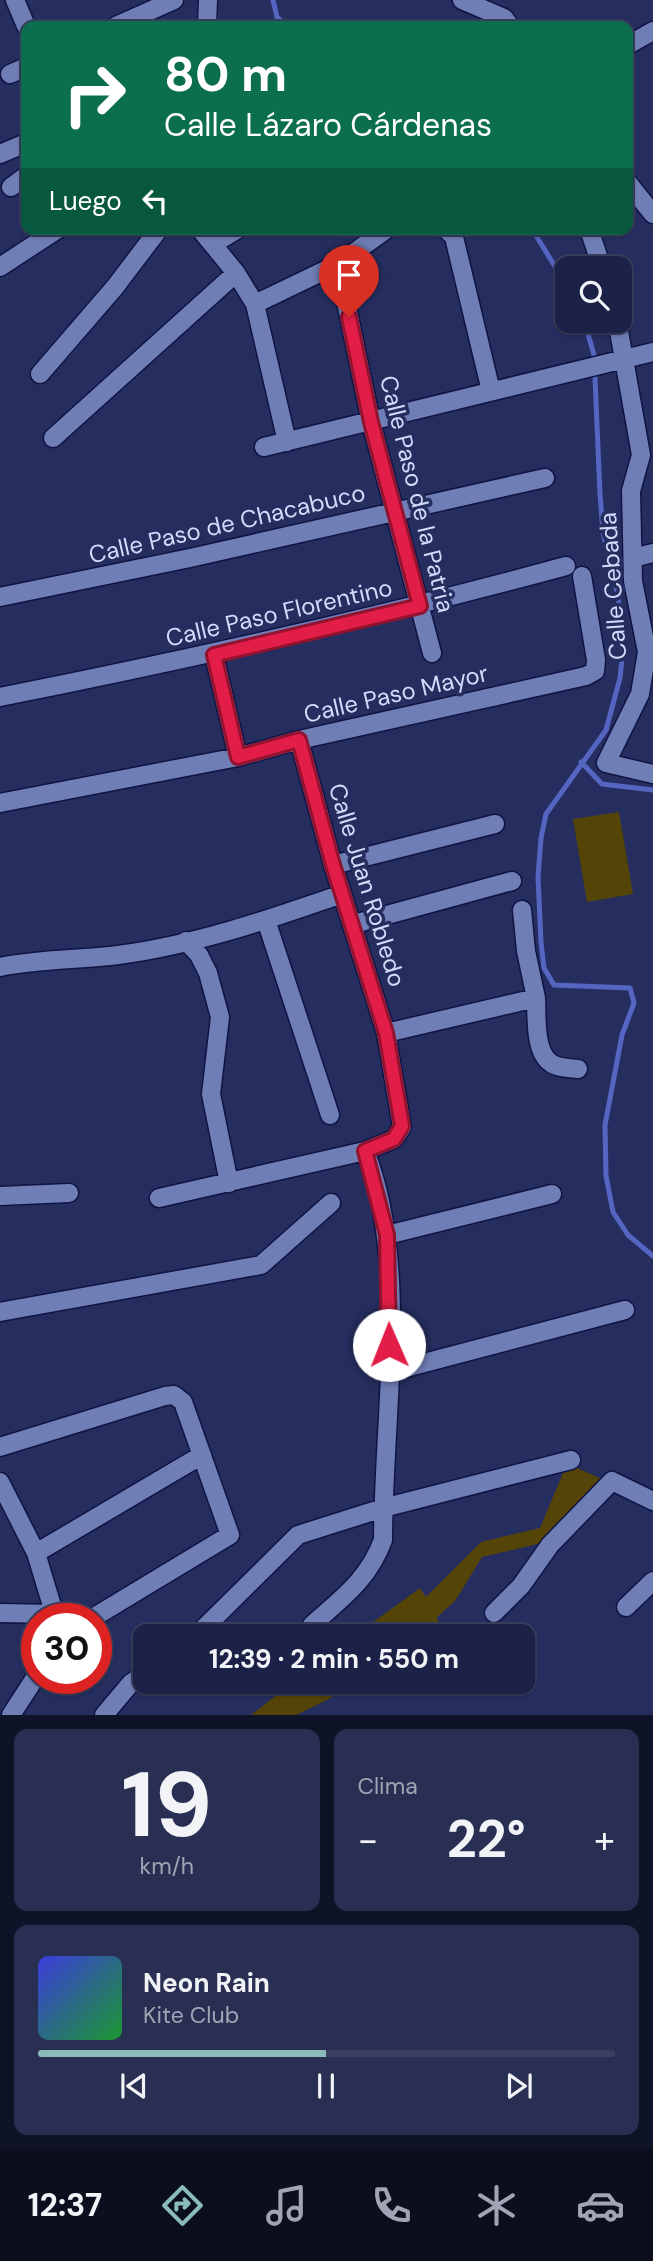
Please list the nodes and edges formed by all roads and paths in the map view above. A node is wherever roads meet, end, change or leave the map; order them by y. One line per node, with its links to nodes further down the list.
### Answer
1 (15, 0): 5 (street)
2 (174, 0): 6 (street)
3 (208, 0): 7 (street)
4 (462, 0): 8 (street)
5 (24, 21)
6 (127, 21)
7 (207, 21)
8 (506, 21)
9 (653, 31): 10 (street)
10 (633, 42)
11 (21, 145): 12 (street)
12 (0, 155)
13 (21, 180): 14 (street)
14 (11, 187)
15 (633, 189): 16 (street)
16 (653, 214)
17 (49, 235): 27 (street)
18 (154, 235): 33 (street)
19 (205, 235): 24 (street)
20 (228, 235): 24 (street)
21 (379, 235): 26 (street)
22 (451, 235): 34 (street)
23 (591, 235): 25 (street)
24 (213, 244): 28 (street)
25 (598, 256)
26 (338, 264): 29 (street); 35 (street, Calle Paso de la Patria)
27 (0, 267)
28 (236, 273): 29 (street); 36 (street)
29 (254, 304): 37 (street)
30 (618, 333): 32 (street, Calle Cebada)
31 (653, 352): 32 (street)
32 (620, 359): 34 (street); 39 (street, Calle Cebada)
33 (40, 374)
34 (491, 391): 35 (street)
35 (371, 422): 37 (street); 41 (street, Calle Paso de la Patria)
36 (54, 439)
37 (287, 442): 38 (street)
38 (264, 447)
39 (647, 453): 43 (street, Calle Cebada)
40 (545, 478): 41 (street, Calle Paso de Chacabuco)
41 (396, 511): 46 (street, Calle Paso de Chacabuco); 47 (street, Calle Paso de la Patria)
42 (653, 553): 43 (street)
43 (633, 558): 48 (street, Calle Cebada)
44 (566, 566): 47 (street, Calle Paso Florentino)
45 (582, 576): 51 (street, Calle Cebada)
46 (0, 597)
47 (420, 606): 49 (street, Calle Paso de la Patria); 50 (street, Calle Paso Florentino)
48 (650, 651): 55 (street, Calle Cebada)
49 (432, 653)
50 (214, 655): 52 (street, Calle Paso Florentino); 54 (street)
51 (595, 671): 53 (street, Calle Paso Mayor)
52 (0, 697)
53 (299, 740): 54 (street, Calle Paso Mayor); 58 (street, Calle Juan Robledo)
54 (238, 757): 56 (street, Calle Paso Mayor)
55 (653, 774)
56 (0, 803)
57 (495, 824): 58 (street)
58 (333, 865): 60 (street, Calle Juan Robledo)
59 (512, 881): 63 (street)
60 (342, 894): 62 (street); 63 (street, Calle Juan Robledo)
61 (522, 910): 66 (street)
62 (266, 920): 64 (street); 69 (street)
63 (354, 924): 67 (street, Calle Juan Robledo)
64 (186, 941): 65 (street); 71 (street)
65 (0, 967)
66 (536, 998): 67 (street); 68 (street)
67 (386, 1033): 70 (street, Calle Juan Robledo)
68 (578, 1069)
69 (330, 1115)
70 (365, 1151): 71 (street); 77 (street)
71 (229, 1183): 75 (street)
72 (69, 1193): 74 (street)
73 (552, 1194): 77 (street)
74 (0, 1196)
75 (159, 1198)
76 (331, 1203): 79 (street)
77 (387, 1235): 80 (street)
78 (625, 1310): 80 (street)
79 (0, 1312)
80 (390, 1372): 86 (street)
81 (0, 1447): 82 (street)
82 (202, 1455): 87 (street); 90 (street)
83 (571, 1460): 86 (street)
84 (0, 1482): 87 (street)
85 (653, 1501): 93 (street)
86 (383, 1508): 95 (street); 96 (street)
87 (36, 1553): 89 (street)
88 (653, 1581): 91 (street)
89 (51, 1603)
90 (112, 1606)
91 (626, 1607)
92 (2, 1613): 94 (street)
93 (494, 1613)
94 (21, 1614)
95 (208, 1624)
96 (313, 1624)
97 (133, 1682): 100 (street)
98 (25, 1694): 99 (street)
99 (11, 1715)
100 (104, 1715)

